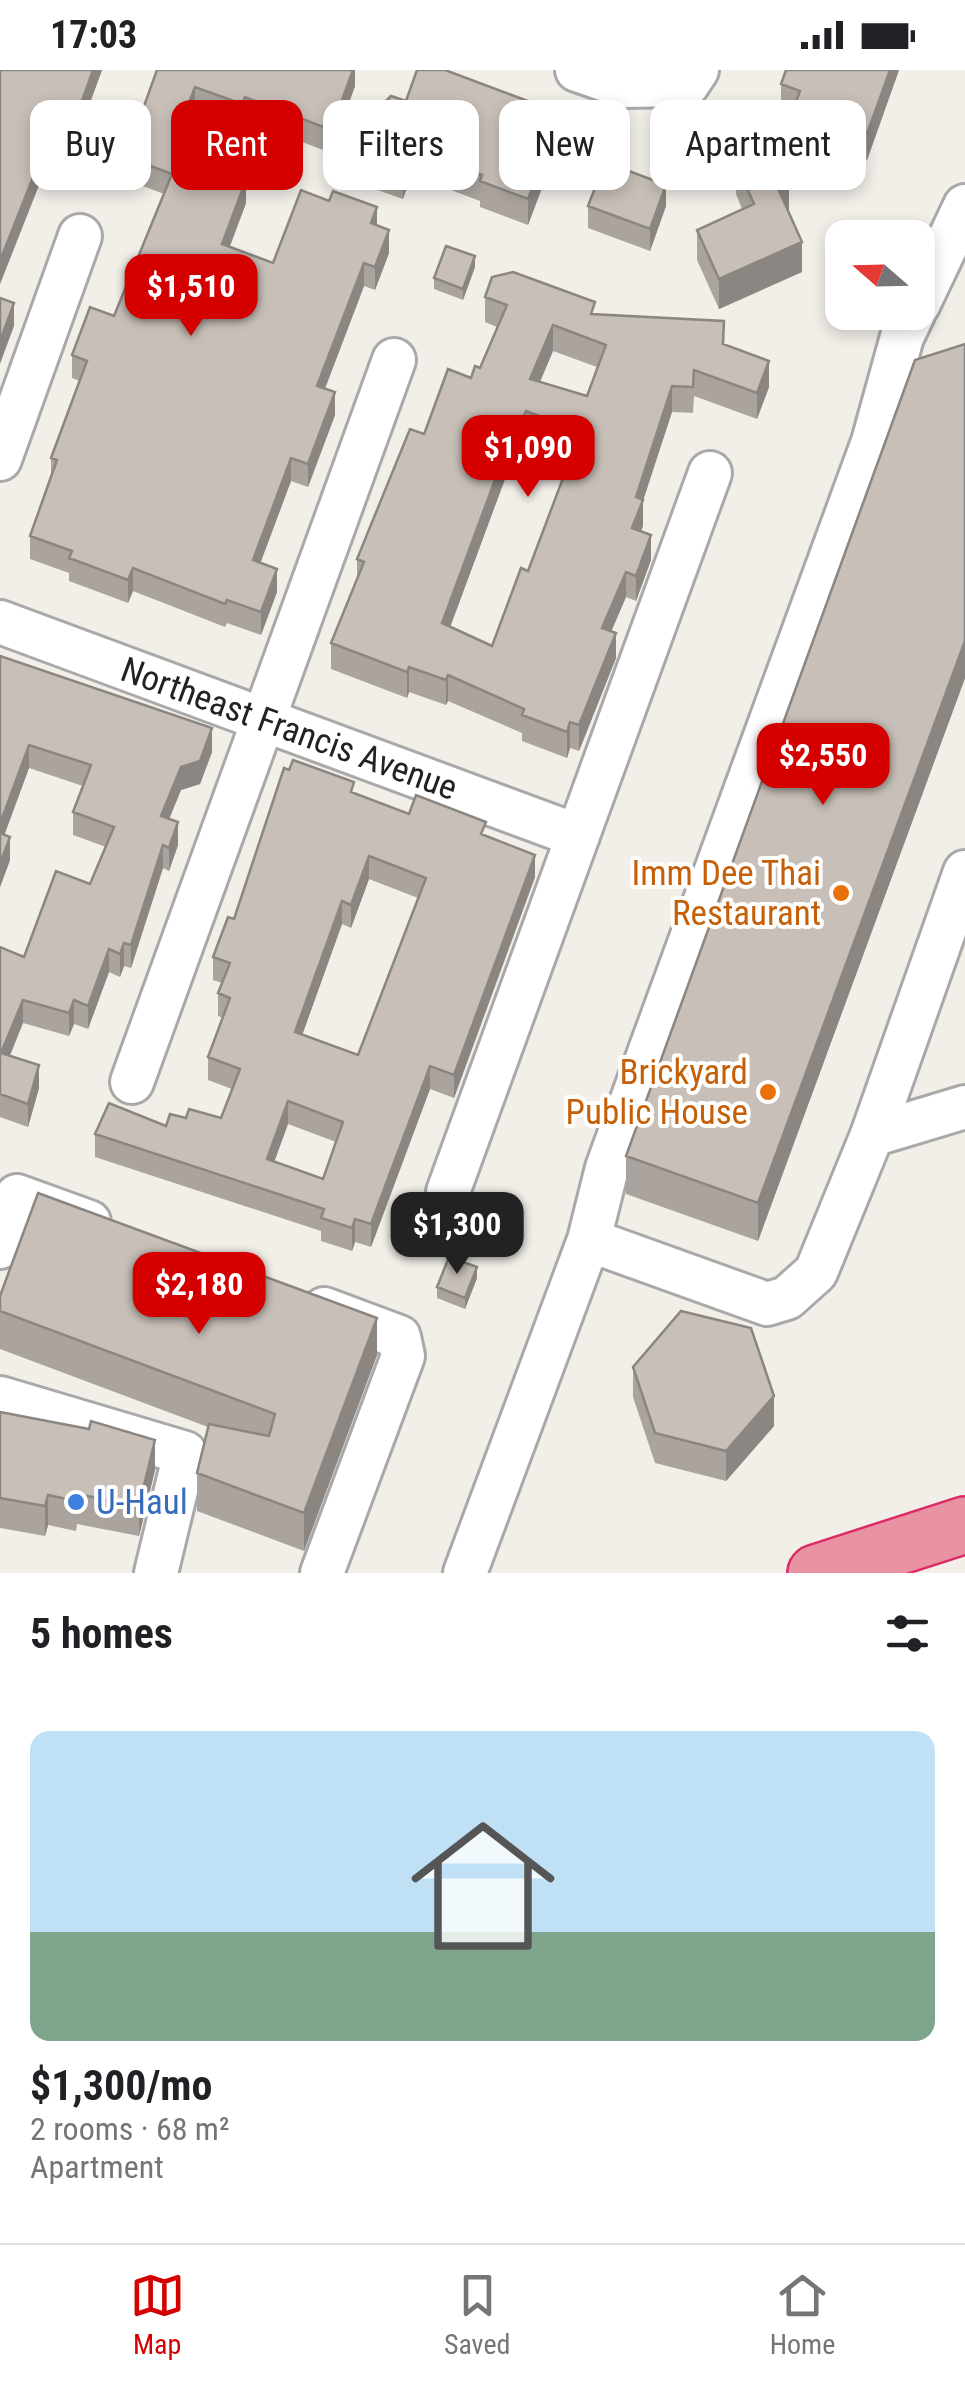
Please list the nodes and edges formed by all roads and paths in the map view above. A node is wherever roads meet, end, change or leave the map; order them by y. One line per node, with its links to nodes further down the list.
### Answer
1 (577, 70): 2 (street)
2 (697, 70)
3 (965, 206): 5 (street)
4 (80, 236): 8 (street)
5 (935, 269)
6 (905, 330): 19 (street)
7 (394, 360): 11 (street)
8 (0, 459)
9 (710, 473): 12 (street)
10 (0, 622): 11 (street, Northeast Francis Avenue)
11 (263, 718): 12 (street, Northeast Francis Avenue); 14 (street)
12 (578, 836): 17 (street)
13 (965, 872): 16 (street)
14 (132, 1082)
15 (965, 1108): 16 (street)
16 (872, 1135): 19 (street)
17 (448, 1192)
18 (126, 1236): 20 (street)
19 (588, 1240): 26 (street)
20 (0, 1246)
21 (290, 1296): 25 (street)
22 (0, 1398): 24 (street)
23 (965, 1525): 27 (highway)
24 (156, 1573)
25 (322, 1573)
26 (465, 1573)
27 (816, 1573)

